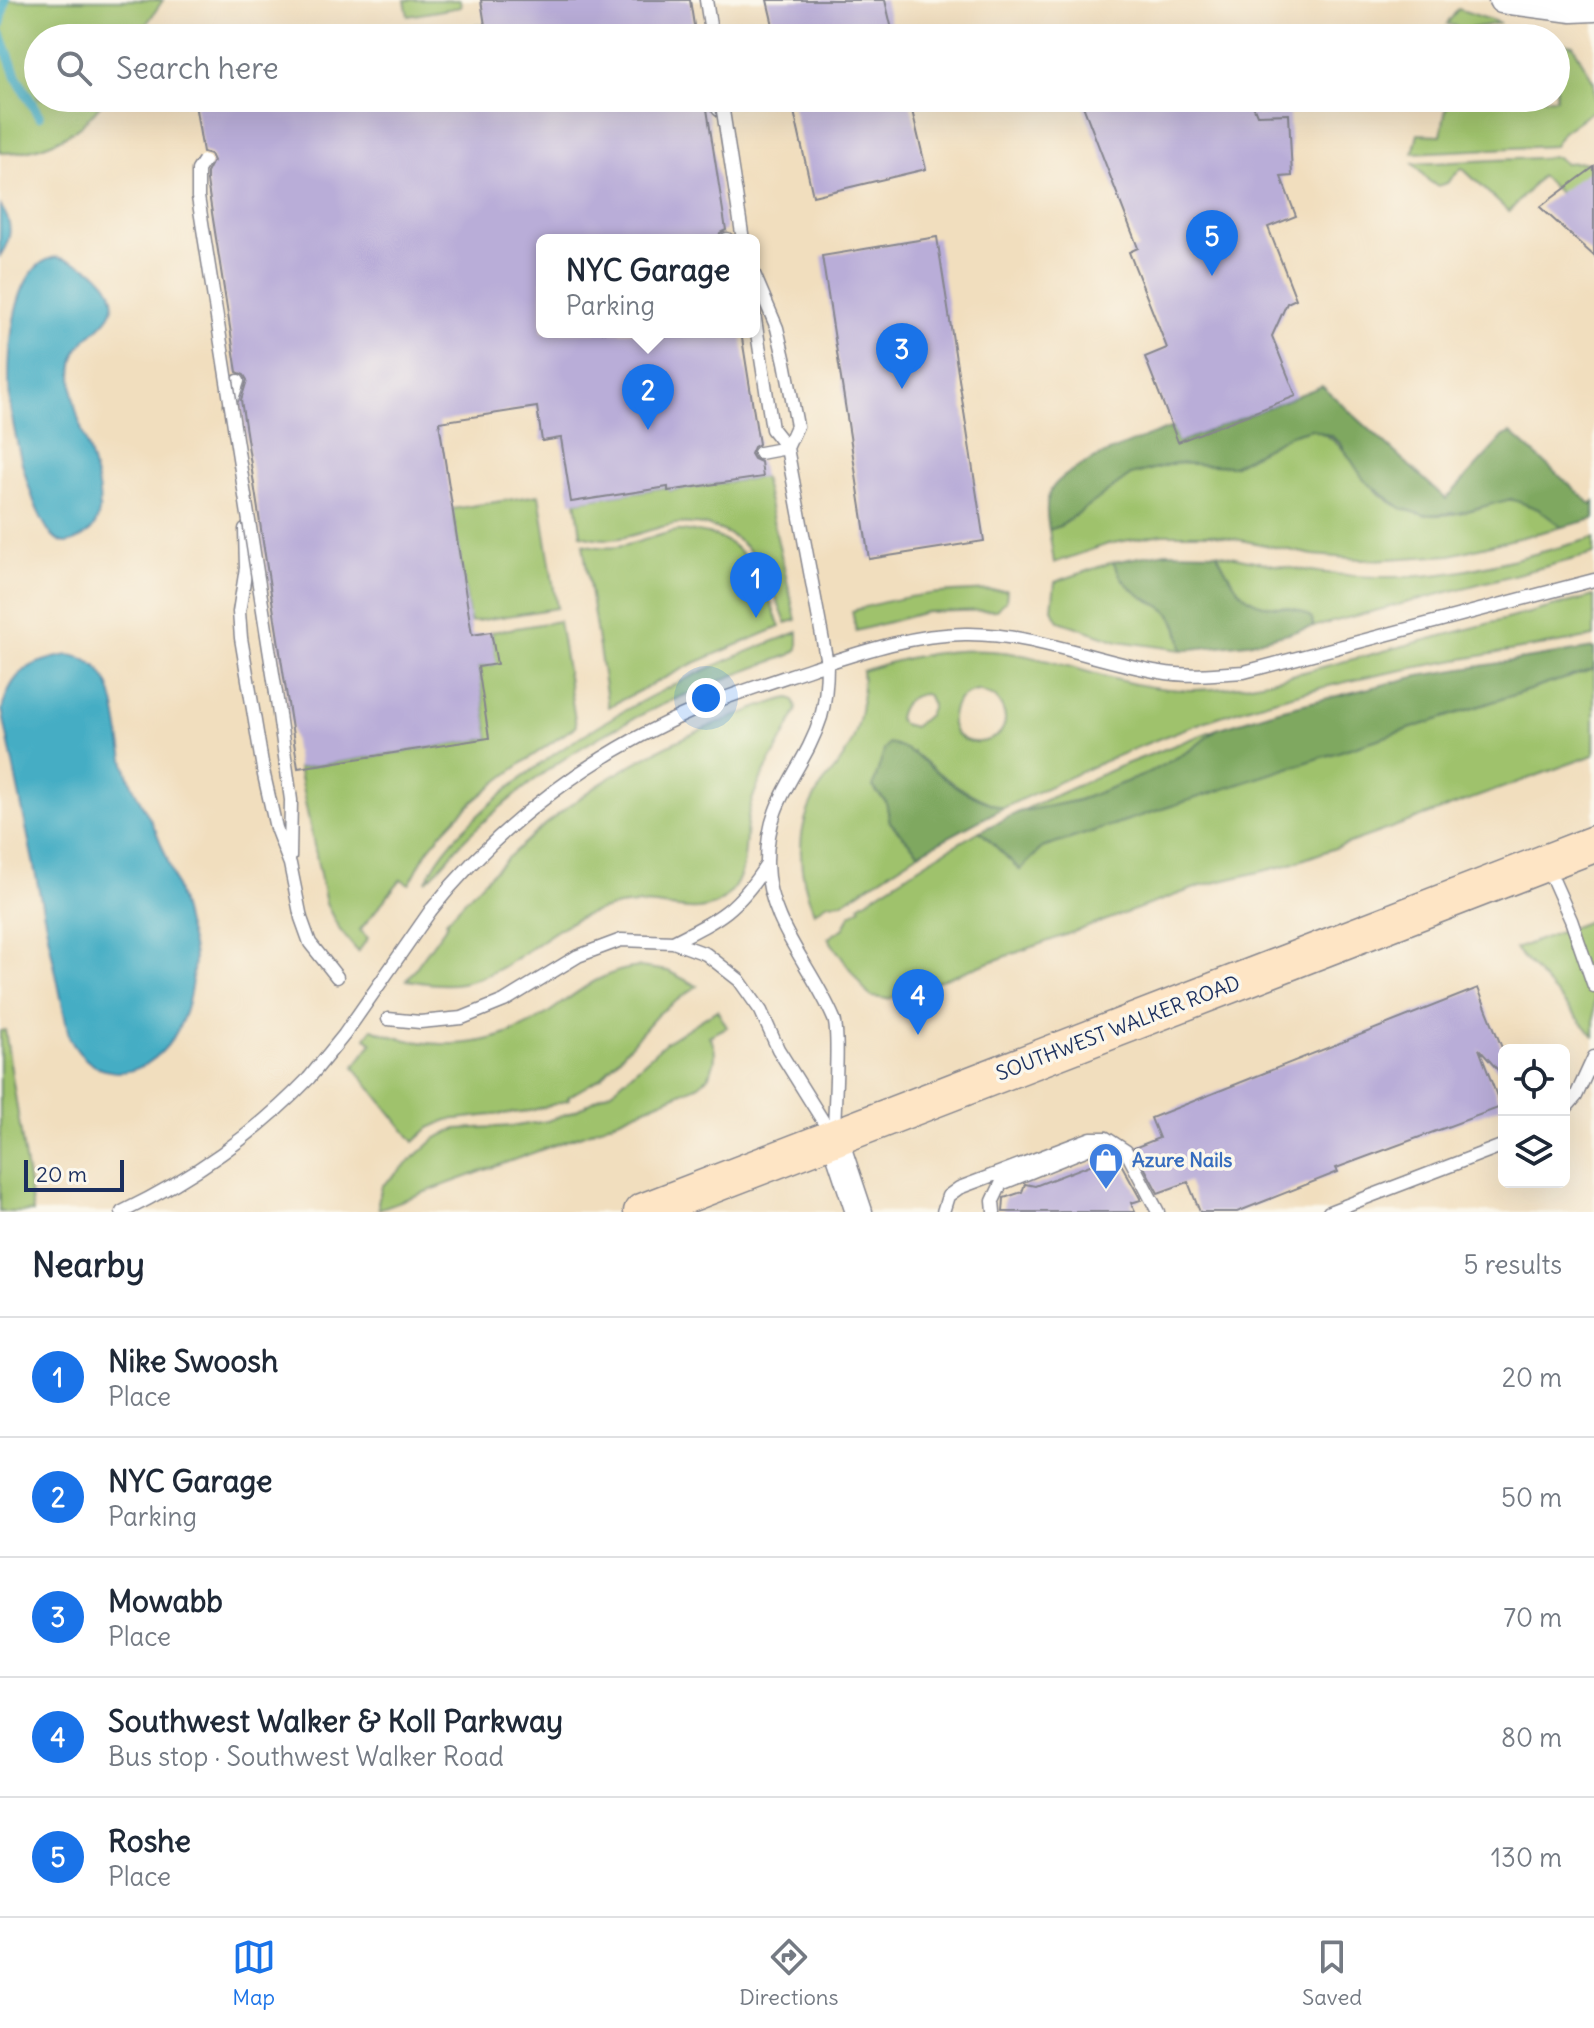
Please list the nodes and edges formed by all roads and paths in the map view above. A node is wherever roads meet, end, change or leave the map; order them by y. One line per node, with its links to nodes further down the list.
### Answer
1 (704, 0): 4 (lane)
2 (1502, 0): 3 (street)
3 (1594, 8)
4 (708, 24)
5 (721, 112): 8 (lane, bridge)
6 (204, 161): 19 (lane, bridge)
7 (207, 180): 12 (lane)
8 (743, 234)
9 (760, 288): 13 (lane)
10 (758, 338): 13 (lane)
11 (238, 381): 12 (lane)
12 (228, 409): 19 (lane)
13 (787, 448): 14 (lane); 16 (lane)
14 (760, 453)
15 (1594, 580): 16 (lane)
16 (827, 663): 20 (lane); 30 (lane, bridge)
17 (1594, 844): 18 (main road, SOUTHWEST WALKER ROAD)
18 (1546, 862): 23 (lane); 27 (main road, SOUTHWEST WALKER ROAD)
19 (290, 864): 22 (lane)
20 (767, 864): 21 (lane); 27 (lane)
21 (673, 942): 24 (lane); 27 (lane)
22 (337, 977)
23 (1594, 986)
24 (388, 1019)
25 (1594, 1057): 26 (lane)
26 (1570, 1103)
27 (834, 1137): 31 (main road, SOUTHWEST WALKER ROAD); 32 (street)
28 (1106, 1138): 33 (lane); 34 (lane); 35 (lane)
29 (1498, 1148): 36 (lane)
30 (122, 1212)
31 (642, 1212)
32 (859, 1212)
33 (943, 1212)
34 (994, 1212)
35 (1158, 1212)
36 (1329, 1212)

